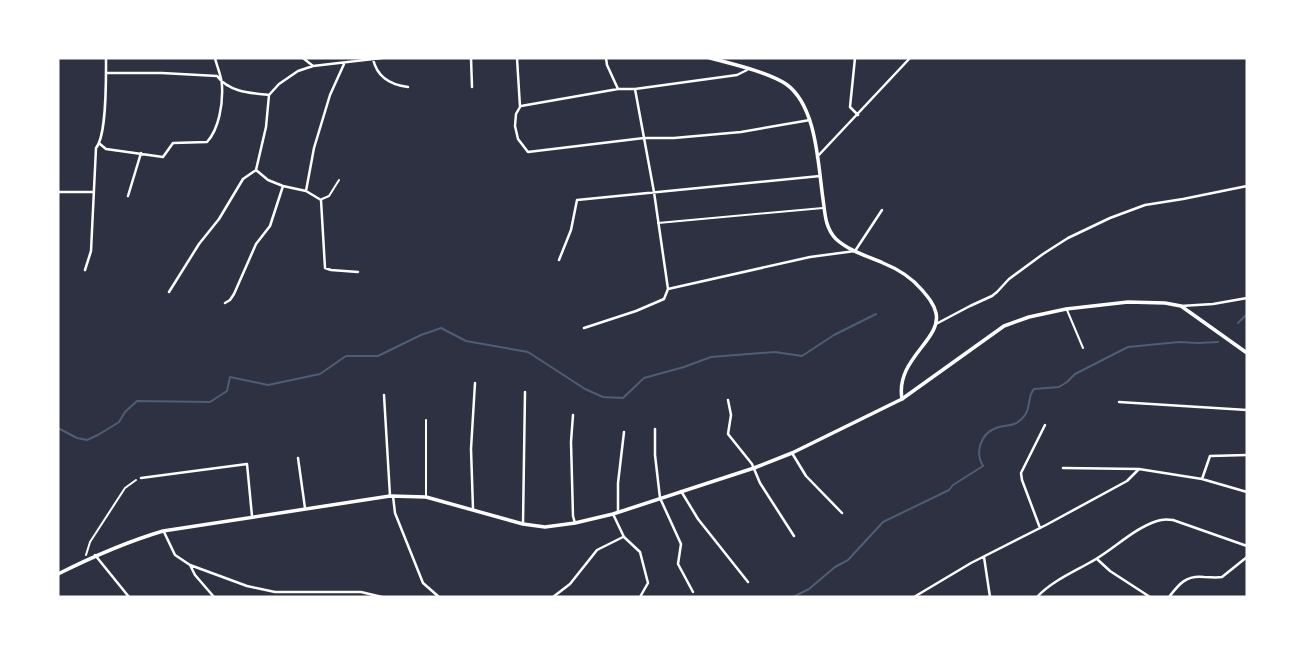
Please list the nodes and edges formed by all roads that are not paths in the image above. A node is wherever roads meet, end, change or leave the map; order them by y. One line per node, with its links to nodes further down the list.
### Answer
1 (106, 58): 15 (street)
2 (215, 58): 16 (street)
3 (303, 58): 13 (street)
4 (382, 58): 11 (street)
5 (471, 58): 18 (street)
6 (517, 58): 22 (street)
7 (606, 58): 19 (street)
8 (710, 58): 14 (main road)
9 (855, 58): 23 (street)
10 (910, 58): 23 (street)
11 (373, 59): 12 (street); 17 (street)
12 (344, 63): 13 (street); 34 (street)
13 (313, 66): 21 (street)
14 (748, 69): 20 (street); 24 (main road)
15 (106, 73): 16 (street); 26 (street)
16 (222, 84): 21 (street); 27 (street)
17 (408, 87)
18 (472, 87)
19 (618, 89): 20 (street); 22 (street)
20 (635, 89): 25 (street)
21 (269, 95): 29 (street)
22 (520, 107): 25 (street)
23 (858, 115): 28 (street)
24 (810, 120): 25 (street); 28 (main road)
25 (644, 138): 37 (street)
26 (100, 144): 27 (street); 36 (street)
27 (141, 153): 38 (street)
28 (817, 157): 30 (main road)
29 (256, 170): 32 (street); 48 (street)
30 (820, 176): 37 (street); 40 (main road)
31 (339, 180): 39 (lane)
32 (283, 186): 34 (street); 50 (street)
33 (1247, 186): 53 (street)
34 (306, 191): 39 (street)
35 (58, 192): 36 (street)
36 (93, 192): 45 (street)
37 (654, 192): 42 (street); 44 (street)
38 (128, 195)
39 (321, 200): 46 (street)
40 (824, 208): 42 (lane); 43 (main road)
41 (882, 210): 43 (street)
42 (658, 223): 47 (street)
43 (855, 251): 47 (street); 53 (main road)
44 (559, 260)
45 (85, 270)
46 (358, 272)
47 (668, 289): 54 (street)
48 (169, 292)
49 (1247, 298): 51 (street)
50 (225, 303)
51 (1181, 306): 52 (main road); 56 (main road)
52 (1066, 309): 55 (lane); 60 (main road)
53 (936, 324): 60 (main road)
54 (584, 328)
55 (1083, 348)
56 (1247, 353)
57 (475, 383): 83 (street)
58 (525, 392): 87 (street)
59 (384, 395): 79 (street)
60 (902, 399): 69 (main road)
61 (727, 400): 72 (street)
62 (1119, 402): 63 (street)
63 (1247, 410)
64 (573, 415): 88 (street)
65 (426, 420): 80 (lane)
66 (1045, 425): 89 (street)
67 (655, 429): 81 (street)
68 (624, 432): 84 (street)
69 (792, 453): 72 (main road); 85 (street)
70 (1247, 455): 76 (street)
71 (298, 458): 82 (street)
72 (754, 468): 77 (main road); 91 (street)
73 (1063, 468): 74 (street)
74 (1139, 469): 76 (street); 89 (street)
75 (141, 478): 86 (street)
76 (1202, 479): 78 (street)
77 (681, 491): 81 (main road); 100 (street)
78 (1247, 492)
79 (391, 496): 80 (main road); 82 (main road); 104 (street)
80 (426, 497): 83 (main road)
81 (660, 498): 84 (main road); 101 (street)
82 (305, 508): 86 (main road)
83 (473, 509): 87 (main road)
84 (616, 513): 88 (main road); 92 (street)
85 (842, 513)
86 (252, 516): 90 (main road)
87 (523, 523): 88 (main road)
88 (575, 523)
89 (1040, 528): 95 (street)
90 (163, 531): 94 (main road); 98 (street)
91 (793, 536)
92 (624, 537): 109 (street); 110 (street)
93 (1247, 546): 97 (street)
94 (95, 555): 99 (main road); 105 (street)
95 (984, 557): 111 (street); 112 (street)
96 (1247, 557): 115 (street)
97 (1097, 559): 113 (street); 114 (street)
98 (190, 565): 102 (street); 106 (street)
99 (58, 573)
100 (748, 582)
101 (693, 592)
102 (300, 593): 103 (street); 107 (street)
103 (369, 595): 108 (street)
104 (436, 596)
105 (129, 597)
106 (214, 597)
107 (303, 597)
108 (382, 597)
109 (553, 597)
110 (640, 597)
111 (914, 597)
112 (990, 597)
113 (1037, 597)
114 (1150, 597)
115 (1169, 597)

